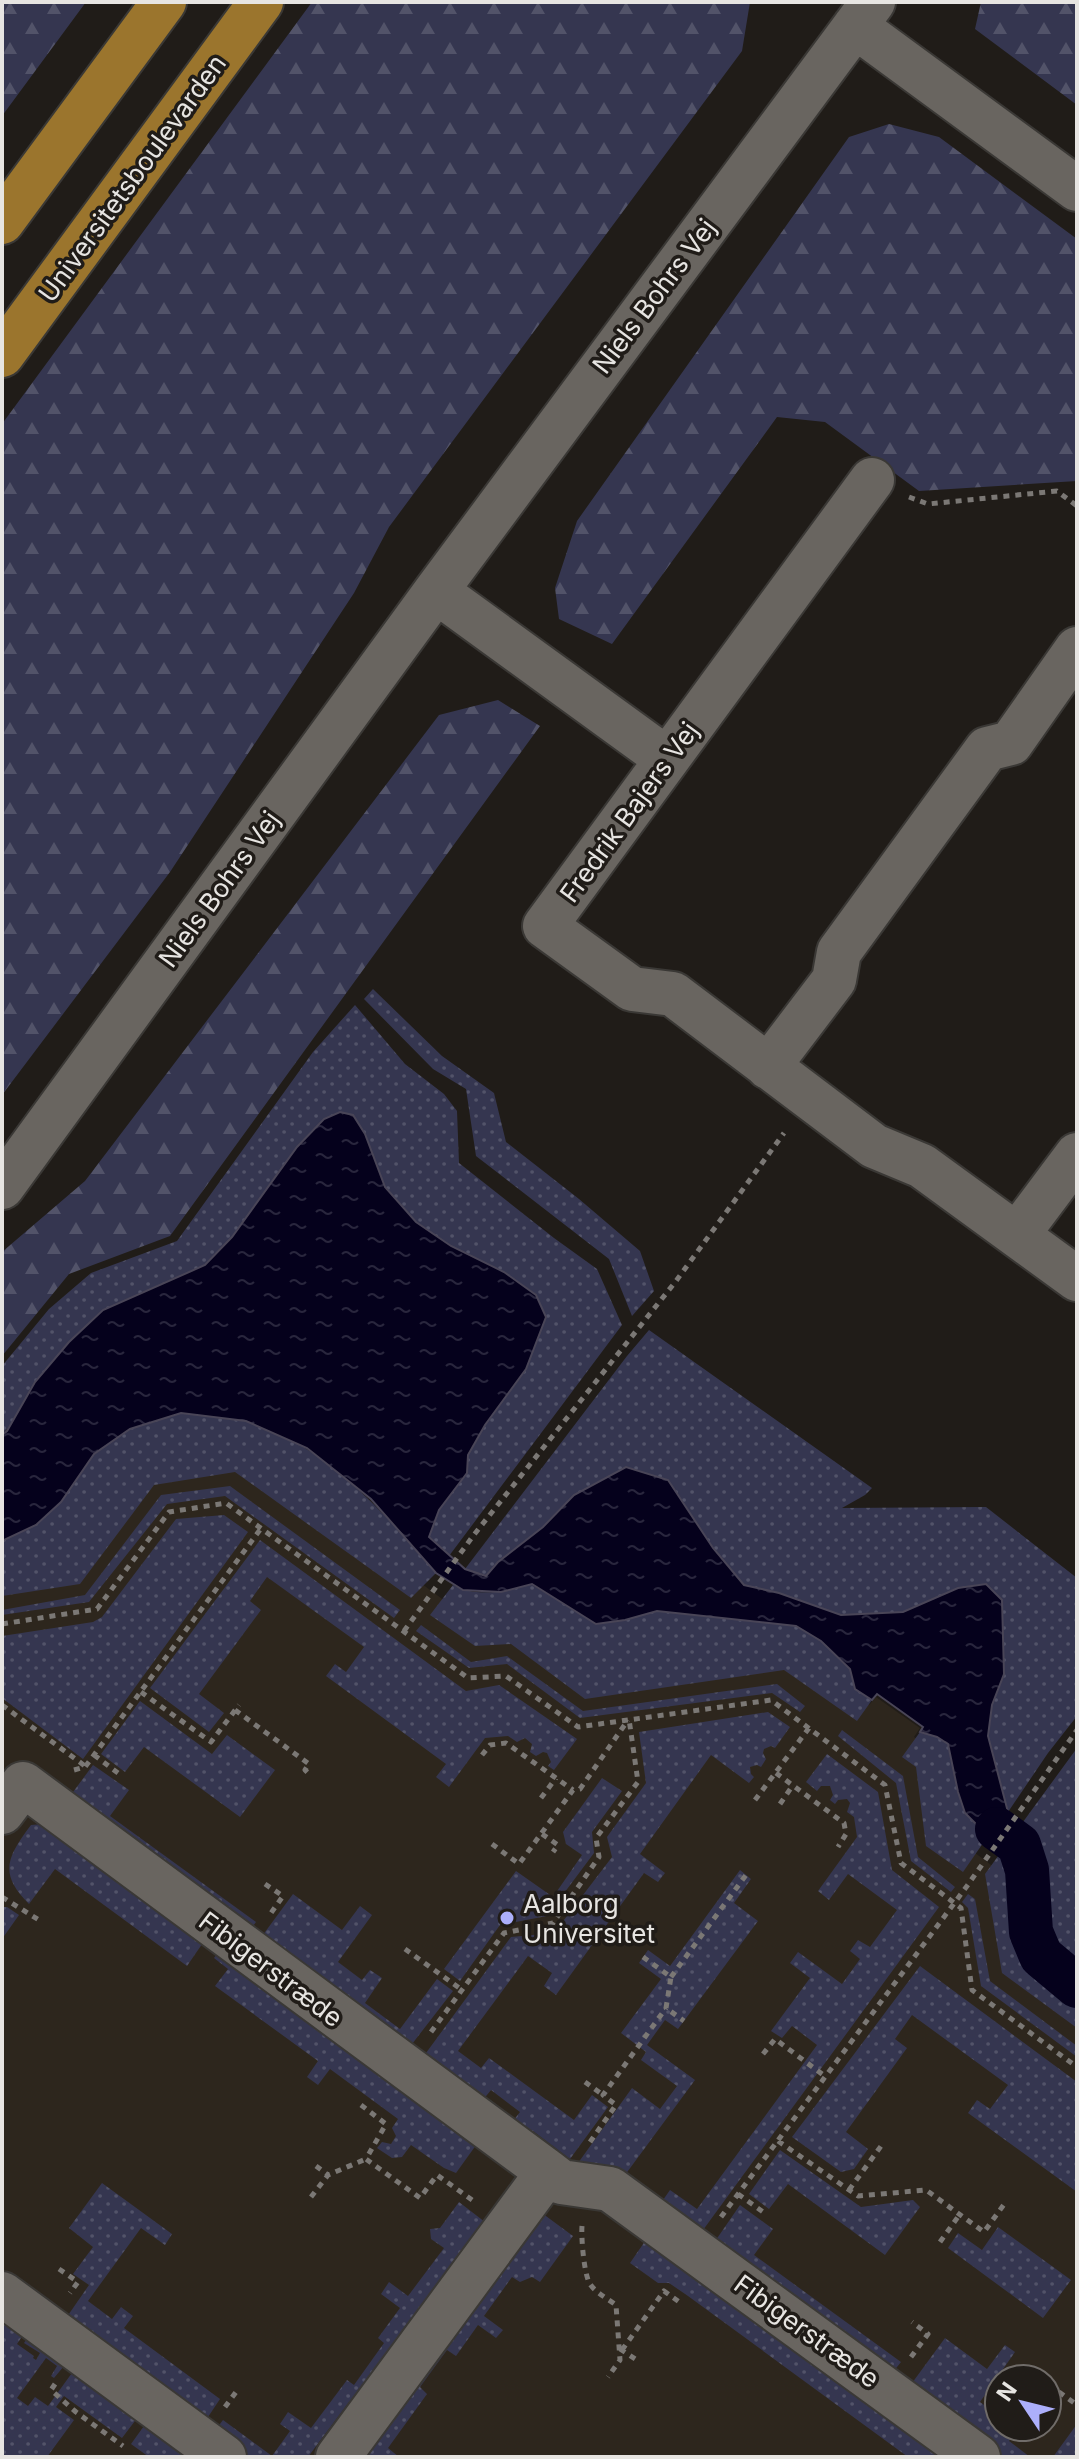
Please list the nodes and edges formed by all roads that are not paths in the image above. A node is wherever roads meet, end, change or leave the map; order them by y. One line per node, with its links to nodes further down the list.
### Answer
1 (164, 2): 5 (main road)
2 (261, 2): 6 (main road, Universitetsboulevarden)
3 (864, 14): 4 (street); 8 (street, Niels Bohrs Vej)
4 (1077, 189)
5 (2, 222)
6 (2, 355)
7 (872, 480): 10 (street, Fredrik Bajers Vej)
8 (436, 591): 10 (street); 13 (street, Niels Bohrs Vej)
9 (1077, 649): 11 (street)
10 (667, 759): 11 (street, Fredrik Bajers Vej)
11 (768, 1067): 14 (street, Fredrik Bajers Vej)
12 (1077, 1155): 14 (street)
13 (2, 1187)
14 (1017, 1235): 15 (street, Fredrik Bajers Vej)
15 (1077, 1279)
16 (13, 1798): 17 (street, Fibigerstræde)
17 (555, 2177): 20 (street); 21 (street, Fibigerstræde)
18 (2, 2294): 19 (street)
19 (224, 2457)
20 (338, 2457)
21 (978, 2457)

